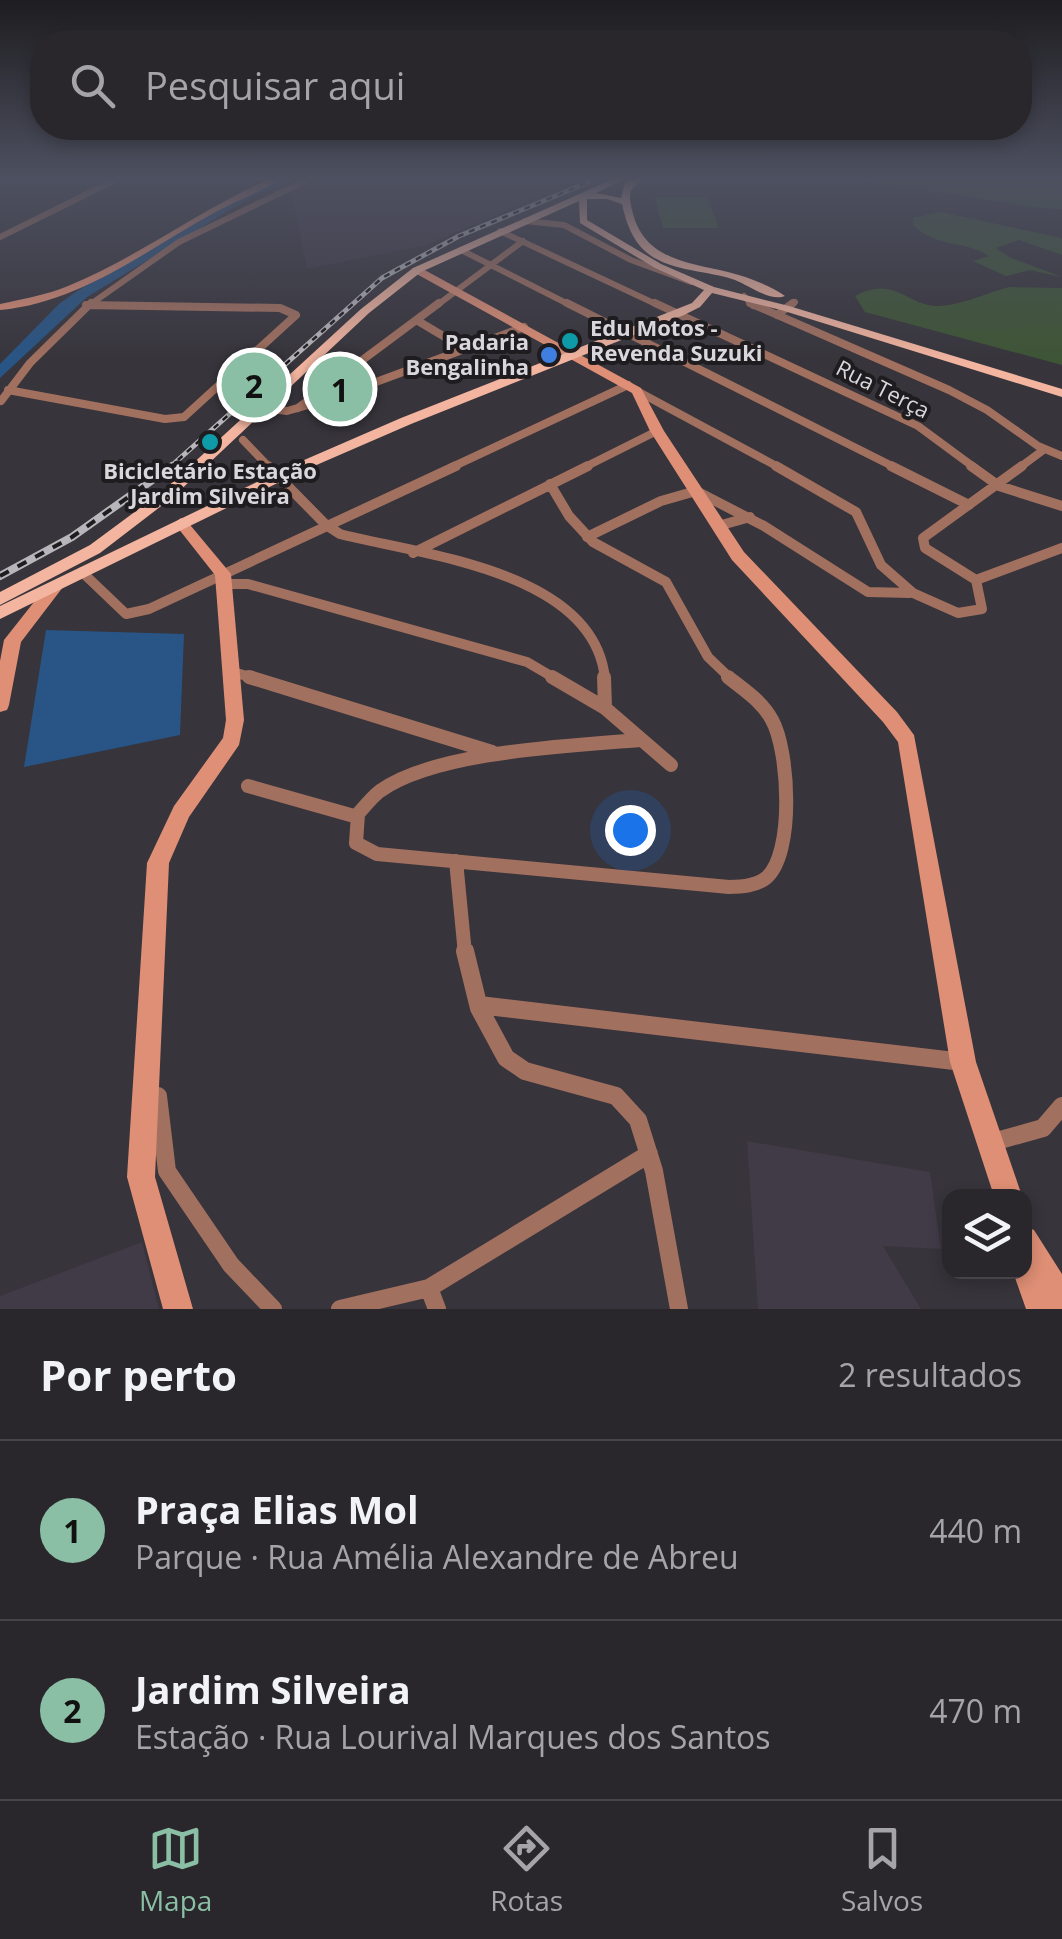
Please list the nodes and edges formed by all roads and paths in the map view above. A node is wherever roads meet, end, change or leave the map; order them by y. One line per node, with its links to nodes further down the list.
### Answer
1 (155, 240): 18 (main road)
2 (187, 240): 17 (street)
3 (480, 240): 8 (main road)
4 (523, 240): 11 (street); 20 (street, Rua Terça)
5 (594, 240): 10 (street)
6 (615, 240): 9 (main road)
7 (639, 240): 12 (main road)
8 (461, 250): 11 (street); 13 (main road)
9 (635, 252): 10 (street); 14 (main road)
10 (619, 254): 14 (street)
11 (494, 264): 16 (street); 23 (street)
12 (673, 265): 15 (main road); 19 (main road)
13 (416, 270): 16 (main road); 32 (main road)
14 (691, 282): 15 (main road)
15 (710, 290): 19 (main road); 20 (main road)
16 (458, 292): 21 (street); 22 (main road)
17 (86, 306): 28 (street); 28 (street)
18 (1, 307)
19 (786, 308): 26 (main road); 29 (main road); 36 (street)
20 (680, 314): 23 (main road); 40 (street, Rua Terça)
21 (418, 321): 24 (street); 30 (street)
22 (524, 328): 24 (street); 25 (main road)
23 (628, 334): 25 (main road); 42 (street)
24 (465, 349): 30 (street)
25 (575, 356): 27 (main road); 38 (main road)
26 (1062, 384)
27 (633, 388): 33 (street); 34 (main road); 46 (street)
28 (8, 390): 31 (street)
29 (1062, 393)
30 (319, 398): 32 (street)
31 (1, 401)
32 (264, 408): 53 (main road)
33 (679, 413): 34 (street); 55 (street)
34 (655, 427): 39 (street); 41 (main road)
35 (243, 440): 38 (street)
36 (1042, 450): 37 (street); 40 (street)
37 (1062, 456)
38 (279, 478): 45 (main road); 46 (street)
39 (550, 484): 48 (street); 49 (street)
40 (999, 486): 42 (street); 43 (street, Rua Terça)
41 (696, 491): 44 (street); 47 (main road); 48 (street)
42 (969, 505): 54 (street)
43 (1062, 506)
44 (750, 518): 47 (street); 55 (street)
45 (181, 524): 51 (main road); 52 (main road)
46 (326, 525): 49 (street); 52 (street)
47 (718, 526): 68 (main road)
48 (587, 537): 65 (street)
49 (413, 553): 59 (street)
50 (1060, 553): 54 (street)
51 (82, 572): 52 (street); 53 (main road)
52 (224, 579): 57 (main road); 59 (street)
53 (54, 580): 56 (main road); 58 (main road)
54 (976, 580): 55 (street)
55 (910, 593)
56 (1, 603)
57 (233, 672): 61 (street); 67 (main road)
58 (0, 705)
59 (605, 708): 60 (street)
60 (640, 740): 61 (street); 62 (street)
61 (496, 753): 64 (street)
62 (671, 765)
63 (248, 786): 64 (street)
64 (354, 816): 65 (street)
65 (456, 861): 66 (street)
66 (479, 1005): 68 (street); 71 (street)
67 (145, 1053): 77 (main road); 78 (street)
68 (964, 1062): 70 (main road)
69 (1062, 1106): 70 (street)
70 (993, 1142): 72 (main road)
71 (648, 1154): 75 (street); 81 (street)
72 (1006, 1189)
73 (1032, 1253): 76 (main road)
74 (1030, 1279): 82 (main road)
75 (429, 1288): 79 (street); 80 (street)
76 (1062, 1302)
77 (178, 1309)
78 (273, 1309)
79 (340, 1309)
80 (437, 1309)
81 (679, 1309)
82 (1041, 1309)

